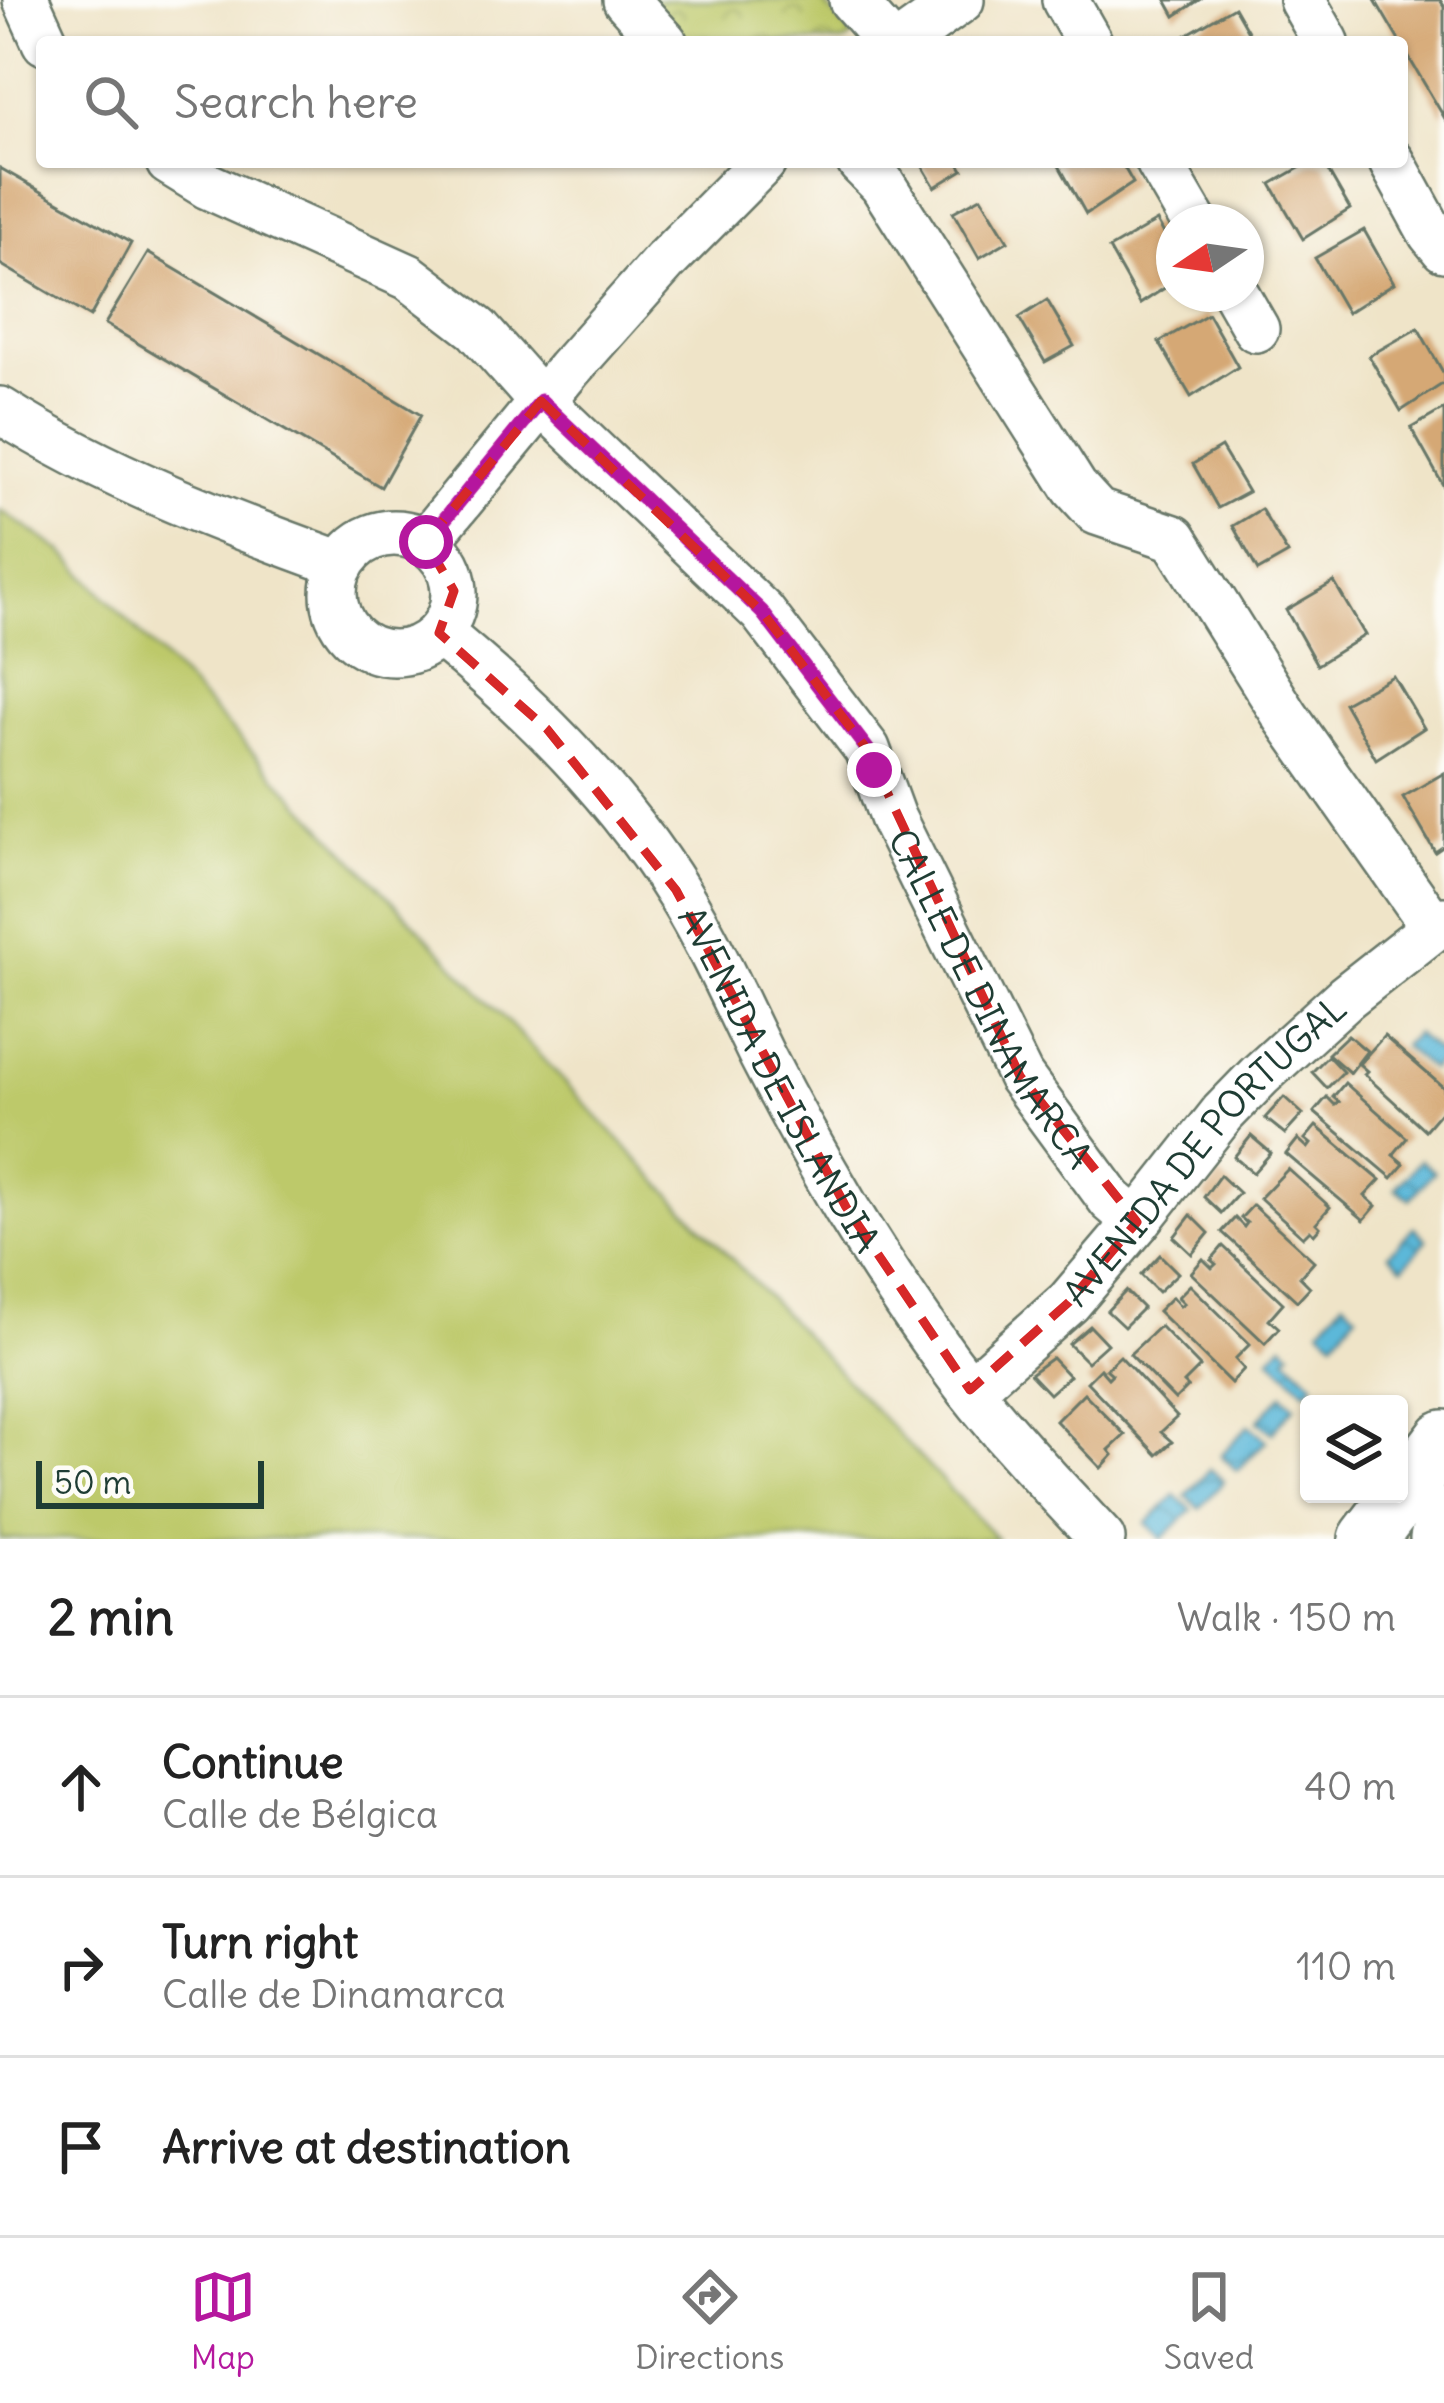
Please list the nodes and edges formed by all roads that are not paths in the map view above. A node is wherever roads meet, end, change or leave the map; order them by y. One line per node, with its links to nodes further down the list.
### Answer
1 (26, 0): 7 (street)
2 (626, 0): 8 (street)
3 (852, 0): 9 (street)
4 (961, 0): 10 (street)
5 (1065, 0): 11 (street)
6 (1303, 0): 12 (street)
7 (42, 36)
8 (659, 36)
9 (884, 36)
10 (910, 36)
11 (1086, 36)
12 (1323, 36)
13 (179, 168): 20 (street, CALLE DE DINAMARCA)
14 (757, 168): 20 (street)
15 (866, 168): 25 (street)
16 (1162, 168): 18 (street)
17 (1395, 168): 19 (street)
18 (1184, 204)
19 (1444, 250)
20 (541, 401): 22 (street); 26 (street, CALLE DE DINAMARCA)
21 (0, 410): 23 (street)
22 (426, 542): 23 (street); 24 (street)
23 (341, 564): 24 (street)
24 (439, 633): 27 (street, AVENIDA DE ISLANDIA)
25 (1439, 923): 26 (street, AVENIDA DE PORTUGAL)
26 (1137, 1222): 27 (street, AVENIDA DE PORTUGAL)
27 (970, 1390): 30 (street, AVENIDA DE ISLANDIA)
28 (1444, 1439): 31 (main road)
29 (1444, 1517): 32 (main road)
30 (1102, 1539)
31 (1368, 1539)
32 (1439, 1539)

